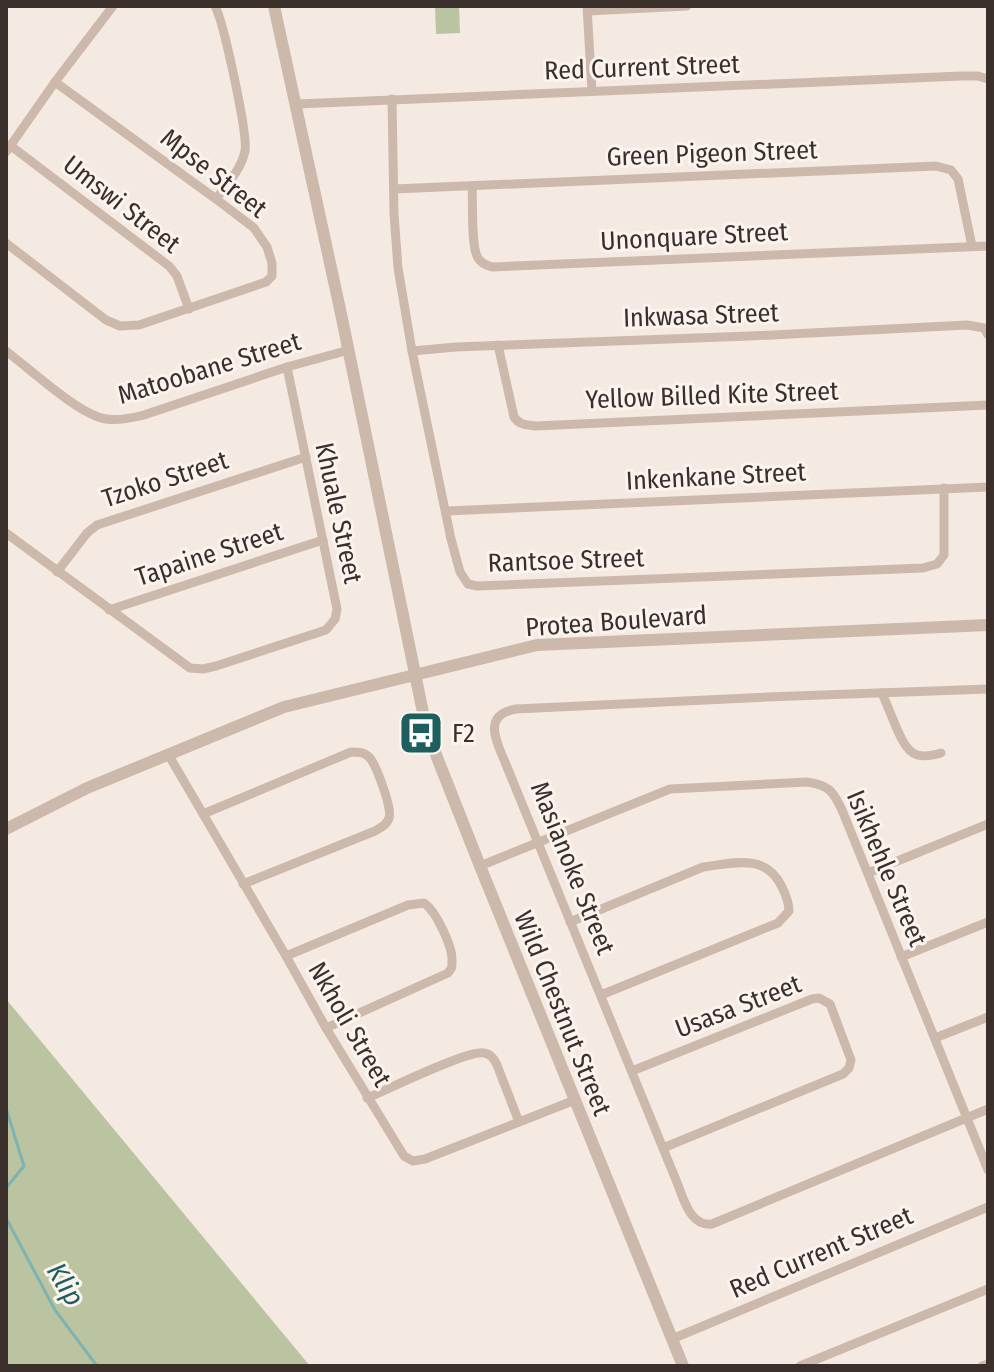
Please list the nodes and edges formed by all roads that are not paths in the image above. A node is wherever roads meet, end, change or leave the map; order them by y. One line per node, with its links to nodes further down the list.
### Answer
1 (113, 6): 7 (street)
2 (215, 6): 14 (street)
3 (274, 6): 10 (street, Wild Chestnut Street)
4 (687, 6): 5 (street)
5 (588, 8): 8 (street)
6 (988, 79): 8 (street, Red Current Street)
7 (55, 82): 11 (street); 14 (street, Mpse Street)
8 (592, 91): 9 (street, Red Current Street)
9 (392, 99): 10 (street, Red Current Street); 13 (street, Rantsoe Street)
10 (297, 104): 21 (street, Wild Chestnut Street)
11 (8, 149): 18 (street, Umswi Street)
12 (472, 186): 13 (street, Green Pigeon Street); 16 (street, Green Pigeon Street); 16 (street, Unonquare Street)
13 (394, 189): 23 (street, Rantsoe Street)
14 (216, 199): 18 (street, Mpse Street)
15 (6, 243): 18 (street, Mpse Street)
16 (972, 246): 17 (street, Unonquare Street)
17 (988, 246)
18 (189, 309)
19 (988, 335): 20 (street, Inkwasa Street)
20 (498, 345): 23 (street, Inkwasa Street); 25 (street, Yellow Billed Kite Street)
21 (349, 350): 24 (street, Matoobane Street); 35 (street, Wild Chestnut Street)
22 (6, 351): 24 (street, Matoobane Street)
23 (412, 351): 29 (street, Rantsoe Street)
24 (287, 367): 26 (street, Khuale Street)
25 (988, 405)
26 (306, 457): 31 (street, Khuale Street); 32 (street, Tzoko Street)
27 (988, 487): 28 (street, Inkenkane Street)
28 (944, 488): 29 (street, Inkenkane Street); 29 (street, Rantsoe Street)
29 (446, 511)
30 (6, 533): 32 (street, Khuale Street)
31 (323, 540): 33 (street, Tapaine Street); 33 (street, Khuale Street)
32 (57, 572): 33 (street, Khuale Street)
33 (109, 610)
34 (988, 625): 35 (street, Protea Boulevard)
35 (415, 673): 39 (street, Protea Boulevard); 44 (street, Wild Chestnut Street)
36 (988, 689): 37 (street, Masianoke Street)
37 (882, 693): 38 (street); 43 (street, Masianoke Street)
38 (941, 753)
39 (168, 754): 40 (street, Nkholi Street); 42 (street, Protea Boulevard)
40 (203, 814): 46 (street, Nkholi Street); 46 (street)
41 (988, 824): 45 (street)
42 (6, 829)
43 (538, 842): 44 (street, Isikhehle Street); 45 (street, Isikhehle Street); 47 (street, Masianoke Street)
44 (480, 866): 57 (street, Wild Chestnut Street)
45 (868, 873): 50 (street, Isikhehle Street)
46 (243, 884): 49 (street, Nkholi Street)
47 (570, 922): 51 (street, Masianoke Street); 51 (street)
48 (988, 922): 50 (street)
49 (286, 956): 53 (street, Nkholi Street); 53 (street)
50 (901, 957): 54 (street, Isikhehle Street)
51 (601, 995): 55 (street, Masianoke Street)
52 (988, 1017): 54 (street)
53 (326, 1028): 56 (street, Nkholi Street)
54 (935, 1038): 59 (street, Isikhehle Street)
55 (632, 1071): 61 (street, Masianoke Street); 61 (street, Usasa Street)
56 (367, 1098): 60 (street, Nkholi Street); 60 (street)
57 (575, 1100): 60 (street, Nkholi Street); 65 (street, Wild Chestnut Street)
58 (988, 1109): 59 (street)
59 (966, 1118): 61 (street, Masianoke Street); 62 (street, Isikhehle Street)
60 (519, 1122)
61 (663, 1148)
62 (988, 1170)
63 (988, 1207): 65 (street, Red Current Street)
64 (988, 1289): 68 (street)
65 (672, 1339): 67 (street, Wild Chestnut Street)
66 (988, 1364): 69 (street)
67 (683, 1366)
68 (800, 1366)
69 (982, 1366)

